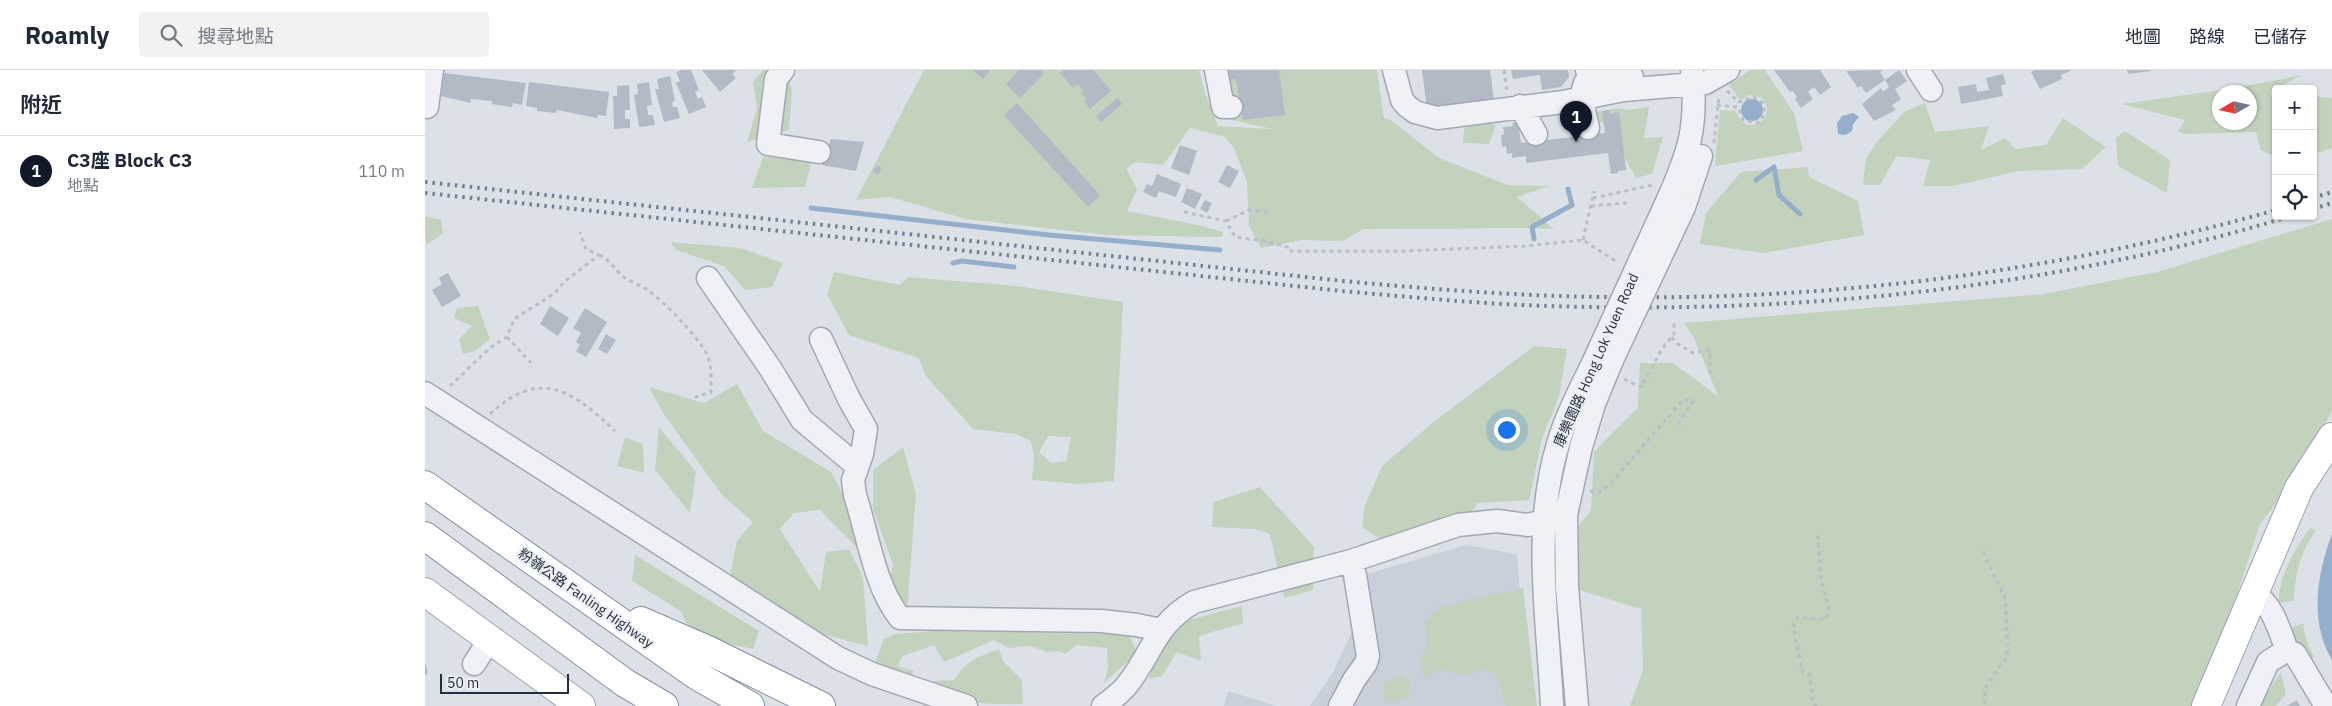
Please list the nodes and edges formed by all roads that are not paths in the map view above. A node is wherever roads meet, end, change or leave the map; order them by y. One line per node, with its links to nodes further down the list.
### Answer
1 (432, 70): 13 (street)
2 (783, 70): 17 (street)
3 (1216, 70): 14 (street)
4 (1394, 70): 12 (street)
5 (1587, 70): 8 (street); 11 (street)
6 (1728, 70): 9 (street)
7 (1918, 70): 10 (street)
8 (1641, 73): 9 (street)
9 (1695, 75): 11 (street); 20 (street, 康樂園路 Hong Lok Yuen Road, bridge)
10 (1931, 90)
11 (1581, 97): 12 (street); 15 (street)
12 (1520, 106): 16 (street)
13 (427, 107)
14 (1231, 107)
15 (1588, 128)
16 (1536, 134)
17 (819, 152)
18 (708, 278): 23 (street)
19 (821, 339): 23 (street)
20 (1608, 367): 25 (street, 康樂園路 Hong Lok Yuen Road); 26 (street, 康樂園路 Hong Lok Yuen Road)
21 (434, 393): 42 (street)
22 (2332, 437): 31 (main road)
23 (857, 466): 32 (street)
24 (425, 485): 30 (main road, 粉嶺公路 Fanling Highway)
25 (1566, 515): 26 (street); 46 (street, 康樂園路 Hong Lok Yuen Road)
26 (1545, 522): 28 (street); 45 (street, 康樂園路 Hong Lok Yuen Road)
27 (425, 536): 36 (main road)
28 (1351, 561): 32 (street); 44 (street)
29 (425, 592): 33 (main road)
30 (580, 594): 40 (main road, 粉嶺公路 Fanling Highway); 41 (main road)
31 (2253, 594): 34 (street); 47 (main road)
32 (1161, 630): 43 (street)
33 (490, 639): 35 (street); 37 (main road)
34 (2287, 650): 48 (street); 49 (street)
35 (474, 664)
36 (625, 683): 38 (main road); 39 (main road)
37 (581, 706)
38 (652, 706)
39 (664, 706)
40 (750, 706)
41 (821, 706)
42 (966, 706)
43 (1103, 706)
44 (1340, 706)
45 (1552, 706)
46 (1577, 706)
47 (2206, 706)
48 (2248, 706)
49 (2325, 706)

